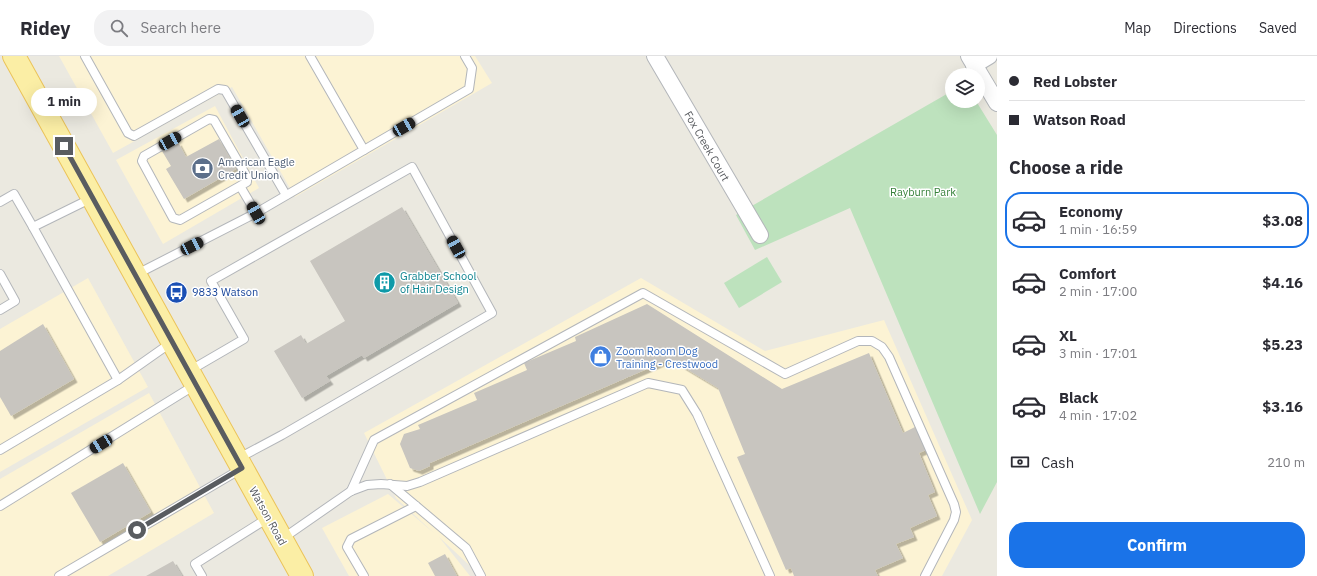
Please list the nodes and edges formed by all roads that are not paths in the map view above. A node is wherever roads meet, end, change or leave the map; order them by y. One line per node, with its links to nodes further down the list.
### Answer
1 (14, 56): 13 (main road, Watson Road)
2 (95, 56): 7 (lane)
3 (310, 56): 10 (lane)
4 (465, 56): 10 (lane)
5 (654, 56): 17 (street, Fox Creek Court)
6 (989, 56): 8 (street)
7 (86, 58): 12 (lane)
8 (971, 61): 9 (street)
9 (997, 103)
10 (364, 150): 12 (lane)
11 (240, 186): 11 (lane); 15 (lane)
12 (286, 195): 15 (lane)
13 (93, 198): 16 (lane); 19 (main road, Watson Road)
14 (0, 202): 16 (lane)
15 (256, 213): 19 (lane)
16 (33, 227): 23 (lane)
17 (760, 235)
18 (0, 274): 20 (lane)
19 (135, 275): 21 (main road, Watson Road)
20 (0, 310)
21 (172, 342): 22 (main road, Watson Road); 23 (lane)
22 (192, 378): 25 (main road, Watson Road); 25 (lane); 28 (lane)
23 (118, 380): 24 (lane)
24 (0, 450)
25 (239, 464): 30 (main road, Watson Road); 32 (lane)
26 (390, 484): 27 (lane); 29 (lane); 37 (lane)
27 (351, 491): 31 (lane); 38 (lane)
28 (0, 506)
29 (416, 506): 35 (lane); 36 (lane)
30 (269, 518): 31 (main road, Watson Road); 33 (lane)
31 (282, 540): 34 (main road, Watson Road)
32 (59, 576)
33 (202, 576)
34 (302, 576)
35 (364, 576)
36 (481, 576)
37 (770, 576)
38 (926, 576)

